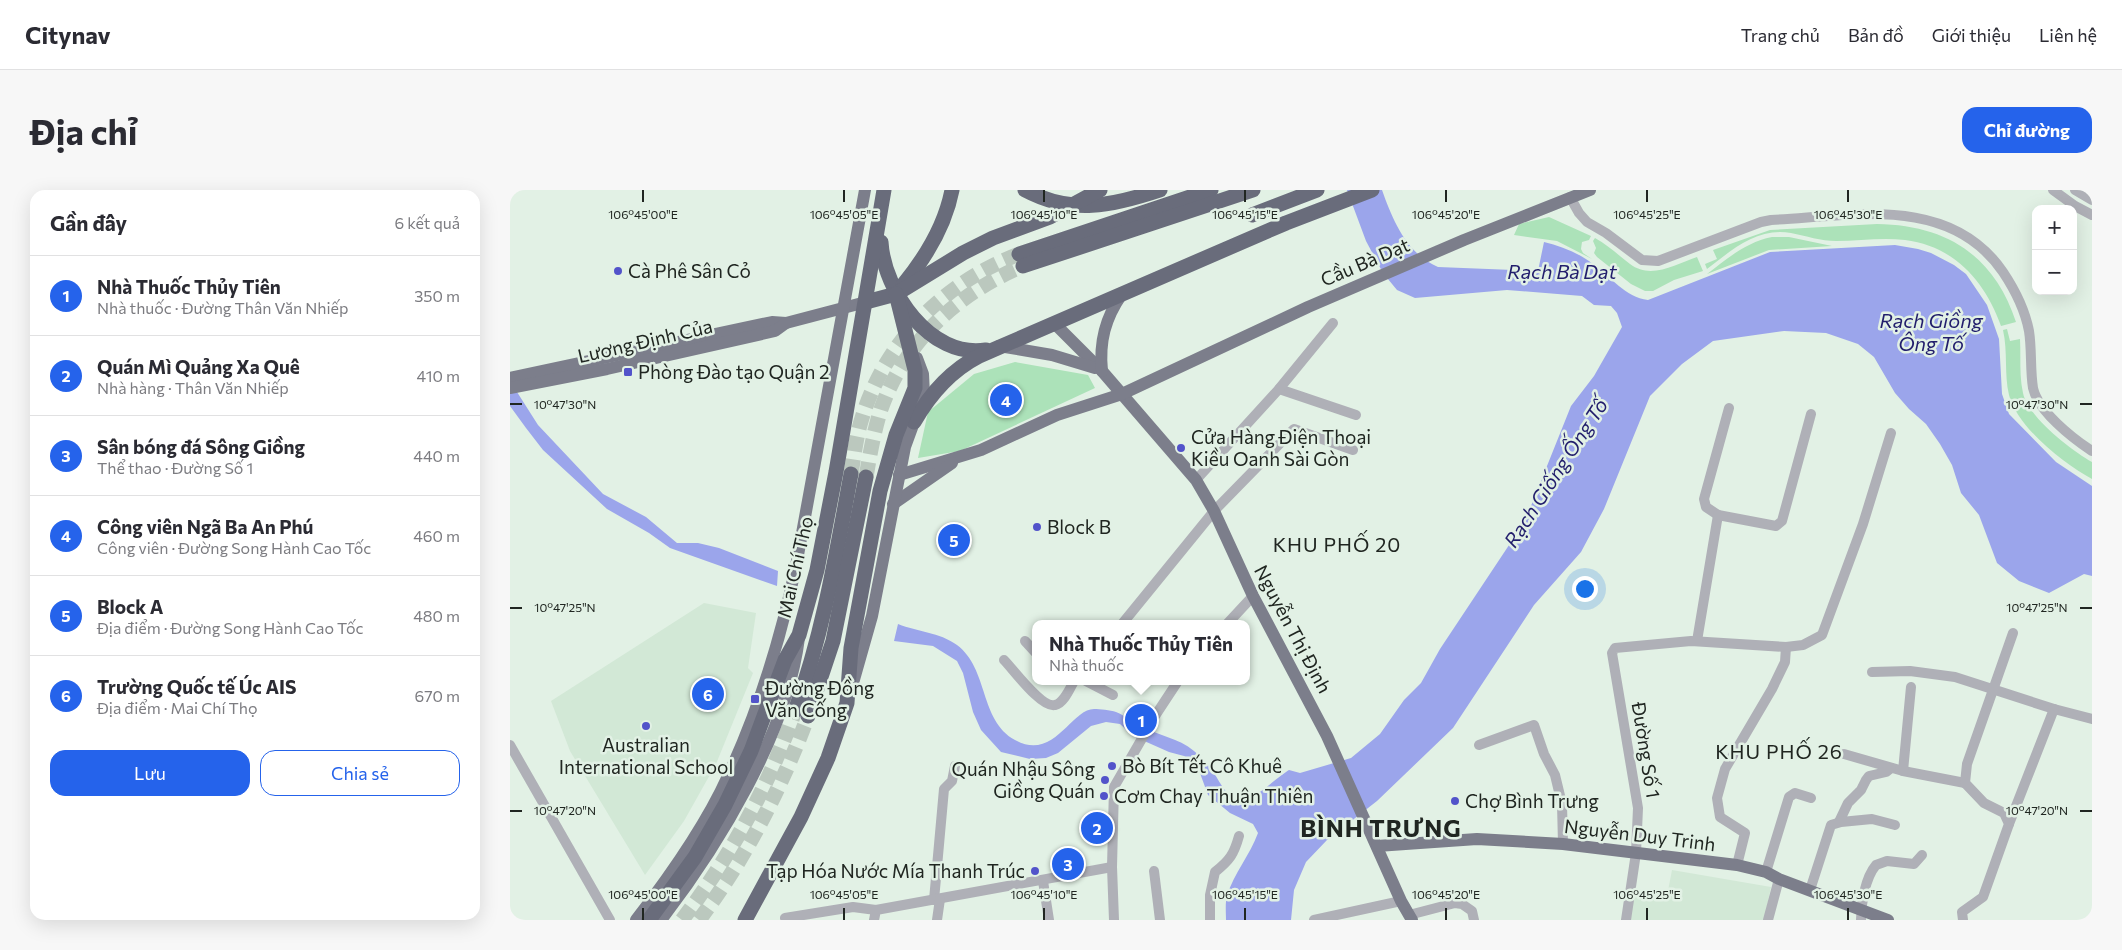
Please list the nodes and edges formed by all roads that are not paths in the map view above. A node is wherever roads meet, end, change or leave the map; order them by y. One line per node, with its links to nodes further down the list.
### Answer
1 (865, 190): 22 (main road, Mai Chí Thọ)
2 (884, 190): 18 (highway, Mai Chí Thọ)
3 (952, 190): 19 (highway)
4 (1025, 190): 6 (highway)
5 (1100, 190): 19 (highway)
6 (1160, 190)
7 (1211, 190): 13 (highway)
8 (1317, 190): 16 (highway)
9 (1372, 190): 20 (highway)
10 (1590, 190): 14 (main road, Cầu Bà Dạt)
11 (2053, 190): 17 (street)
12 (2075, 190): 15 (street)
13 (1249, 191)
14 (1570, 197): 32 (main road, Cầu Bà Dạt); 39 (street)
15 (2092, 200)
16 (1252, 215)
17 (2092, 215)
18 (879, 218): 19 (highway); 21 (highway, Mai Chí Thọ)
19 (896, 294): 21 (highway); 25 (highway); 26 (highway)
20 (1122, 294): 23 (highway); 27 (main road)
21 (866, 302): 22 (main road, Lương Định Của); 52 (highway, Mai Chí Thọ)
22 (844, 308): 29 (main road, Lương Định Của); 99 (main road, Mai Chí Thọ)
23 (1054, 323): 26 (highway); 27 (main road, Nguyễn Thị Định)
24 (1333, 323): 31 (street)
25 (908, 343): 36 (main road); 65 (highway)
26 (999, 346): 27 (main road); 36 (highway)
27 (1102, 371): 32 (main road, Nguyễn Thị Định)
28 (510, 378): 29 (main road)
29 (529, 379): 30 (main road, Lương Định Của)
30 (510, 388)
31 (1280, 389): 35 (street); 44 (street)
32 (1122, 394): 40 (main road, Cầu Bà Dạt); 44 (main road, Nguyễn Thị Định)
33 (1729, 408): 47 (street)
34 (1812, 414): 47 (street)
35 (1356, 415)
36 (914, 422): 42 (main road)
37 (1891, 433): 55 (street)
38 (1353, 450): 46 (street)
39 (2092, 451)
40 (963, 456): 42 (main road); 45 (main road)
41 (851, 474): 43 (highway)
42 (899, 475): 45 (main road)
43 (866, 477)
44 (1196, 480): 46 (main road, Nguyễn Thị Định)
45 (893, 504): 65 (main road)
46 (1214, 511): 48 (main road, Nguyễn Thị Định); 49 (street)
47 (1718, 515): 54 (street)
48 (1253, 596): 50 (street); 81 (main road, Nguyễn Thị Định)
49 (1125, 620)
50 (1231, 620)
51 (2013, 633): 63 (street)
52 (799, 635): 100 (highway, Mai Chí Thọ); 101 (main road)
53 (1024, 641): 56 (street)
54 (1697, 641): 55 (street); 82 (street, Đường Số 1)
55 (1786, 647): 84 (street)
56 (1032, 649)
57 (1004, 660): 59 (street)
58 (1872, 672): 63 (street)
59 (1072, 685)
60 (1094, 685): 64 (street)
61 (1175, 685): 85 (street)
62 (1911, 686): 73 (street)
63 (1994, 690): 66 (street); 74 (street)
64 (1113, 695)
65 (847, 703): 91 (highway)
66 (2054, 709): 67 (street); 77 (street)
67 (2092, 719)
68 (510, 745): 98 (street)
69 (1480, 745): 80 (street)
70 (1844, 754): 72 (street)
71 (955, 766): 92 (street)
72 (1891, 768): 73 (street); 76 (street)
73 (1903, 771): 74 (street)
74 (1966, 783): 77 (street)
75 (1811, 798): 87 (street)
76 (1839, 822): 78 (street); 90 (street)
77 (2009, 824): 114 (street)
78 (1896, 825)
79 (1239, 836): 108 (street)
80 (1563, 844): 81 (main road, Nguyễn Duy Trinh); 82 (main road, Nguyễn Duy Trinh)
81 (1377, 846): 93 (main road)
82 (1636, 853): 84 (main road, Nguyễn Duy Trinh); 111 (street, Đường Số 1)
83 (1922, 855): 95 (street)
84 (1737, 865): 87 (main road, Nguyễn Duy Trinh)
85 (1112, 867): 89 (street); 106 (street)
86 (1154, 871): 107 (street)
87 (1766, 872): 88 (main road, Nguyễn Duy Trinh)
88 (1779, 879): 90 (main road, Nguyễn Duy Trinh); 112 (street)
89 (1043, 881): 92 (street); 105 (street)
90 (1810, 890): 95 (main road, Nguyễn Duy Trinh)
91 (758, 895): 102 (highway); 103 (main road)
92 (937, 899): 94 (street); 104 (street)
93 (1401, 901): 96 (main road); 109 (street)
94 (875, 915): 97 (street)
95 (1861, 915): 113 (main road, Nguyễn Duy Trinh)
96 (1410, 917): 110 (street)
97 (785, 918)
98 (610, 920)
99 (636, 920)
100 (650, 920)
101 (661, 920)
102 (745, 920)
103 (755, 920)
104 (937, 920)
105 (1049, 920)
106 (1114, 920)
107 (1160, 920)
108 (1210, 920)
109 (1314, 920)
110 (1474, 920)
111 (1626, 920)
112 (1768, 920)
113 (1888, 920)
114 (1963, 920)

